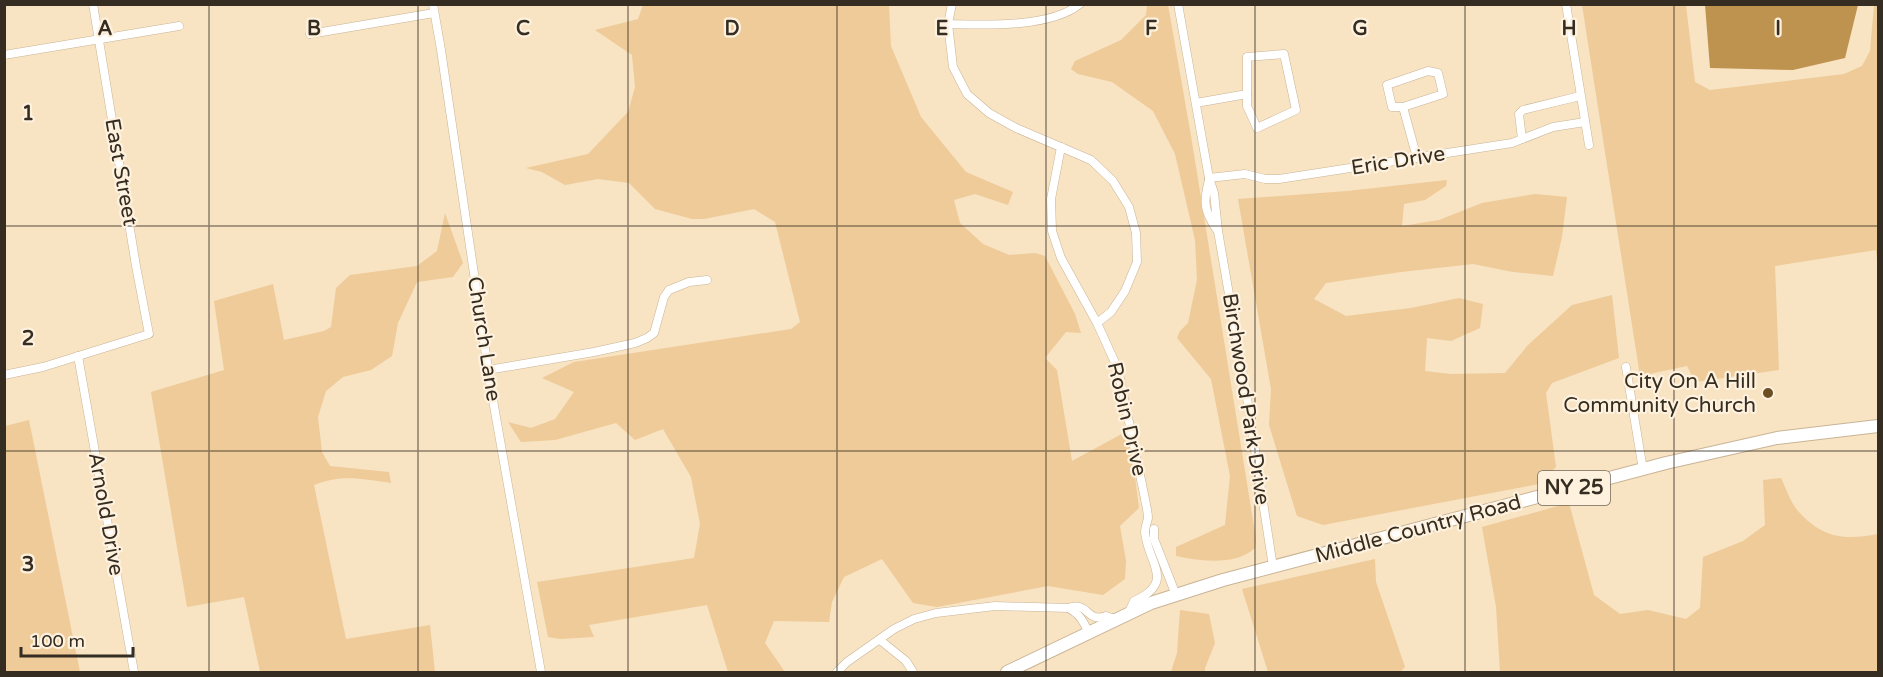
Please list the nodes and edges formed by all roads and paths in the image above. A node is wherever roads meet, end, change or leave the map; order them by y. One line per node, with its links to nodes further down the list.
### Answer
1 (93, 4): 10 (street, East Street)
2 (952, 4): 7 (street)
3 (1080, 4): 7 (street)
4 (1178, 4): 14 (street, Birchwood Park Drive)
5 (1566, 4): 13 (street)
6 (434, 9): 9 (street); 27 (street, Church Lane)
7 (948, 24): 19 (street)
8 (179, 26): 10 (street)
9 (310, 34)
10 (99, 39): 11 (street); 25 (street, East Street)
11 (4, 56)
12 (1246, 94): 12 (street); 14 (street)
13 (1580, 96): 16 (street); 17 (street)
14 (1196, 103): 21 (street, Birchwood Park Drive)
15 (1403, 107): 15 (street); 20 (street)
16 (1584, 122): 17 (street, Eric Drive); 18 (street)
17 (1522, 139): 20 (street, Eric Drive)
18 (1589, 145)
19 (1061, 147): 24 (street, Robin Drive); 24 (street)
20 (1417, 158): 21 (street, Eric Drive)
21 (1209, 178): 22 (street, Birchwood Park Drive); 22 (street, Birchwood Park Drive)
22 (1218, 231): 32 (street, Birchwood Park Drive)
23 (707, 280): 27 (street)
24 (1097, 323): 31 (street, Robin Drive)
25 (78, 356): 28 (street); 39 (street, Arnold Drive)
26 (1626, 367): 30 (street)
27 (488, 370): 40 (street, Church Lane)
28 (4, 375)
29 (1878, 426): 30 (main road, Middle Country Road / NY 25)
30 (1643, 470): 32 (main road, Middle Country Road / NY 25)
31 (1148, 517): 33 (street, Robin Drive); 35 (street, Robin Drive)
32 (1273, 567): 33 (main road, Middle Country Road / NY 25)
33 (1176, 595): 35 (main road, Middle Country Road / NY 25)
34 (1068, 608): 36 (street); 37 (street); 38 (street)
35 (1129, 613): 36 (main road, Middle Country Road / NY 25)
36 (1115, 619): 37 (main road, Middle Country Road / NY 25)
37 (1089, 633): 43 (main road, Middle Country Road / NY 25)
38 (880, 640): 41 (street); 42 (street)
39 (134, 672)
40 (541, 672)
41 (837, 672)
42 (913, 672)
43 (1007, 672)

